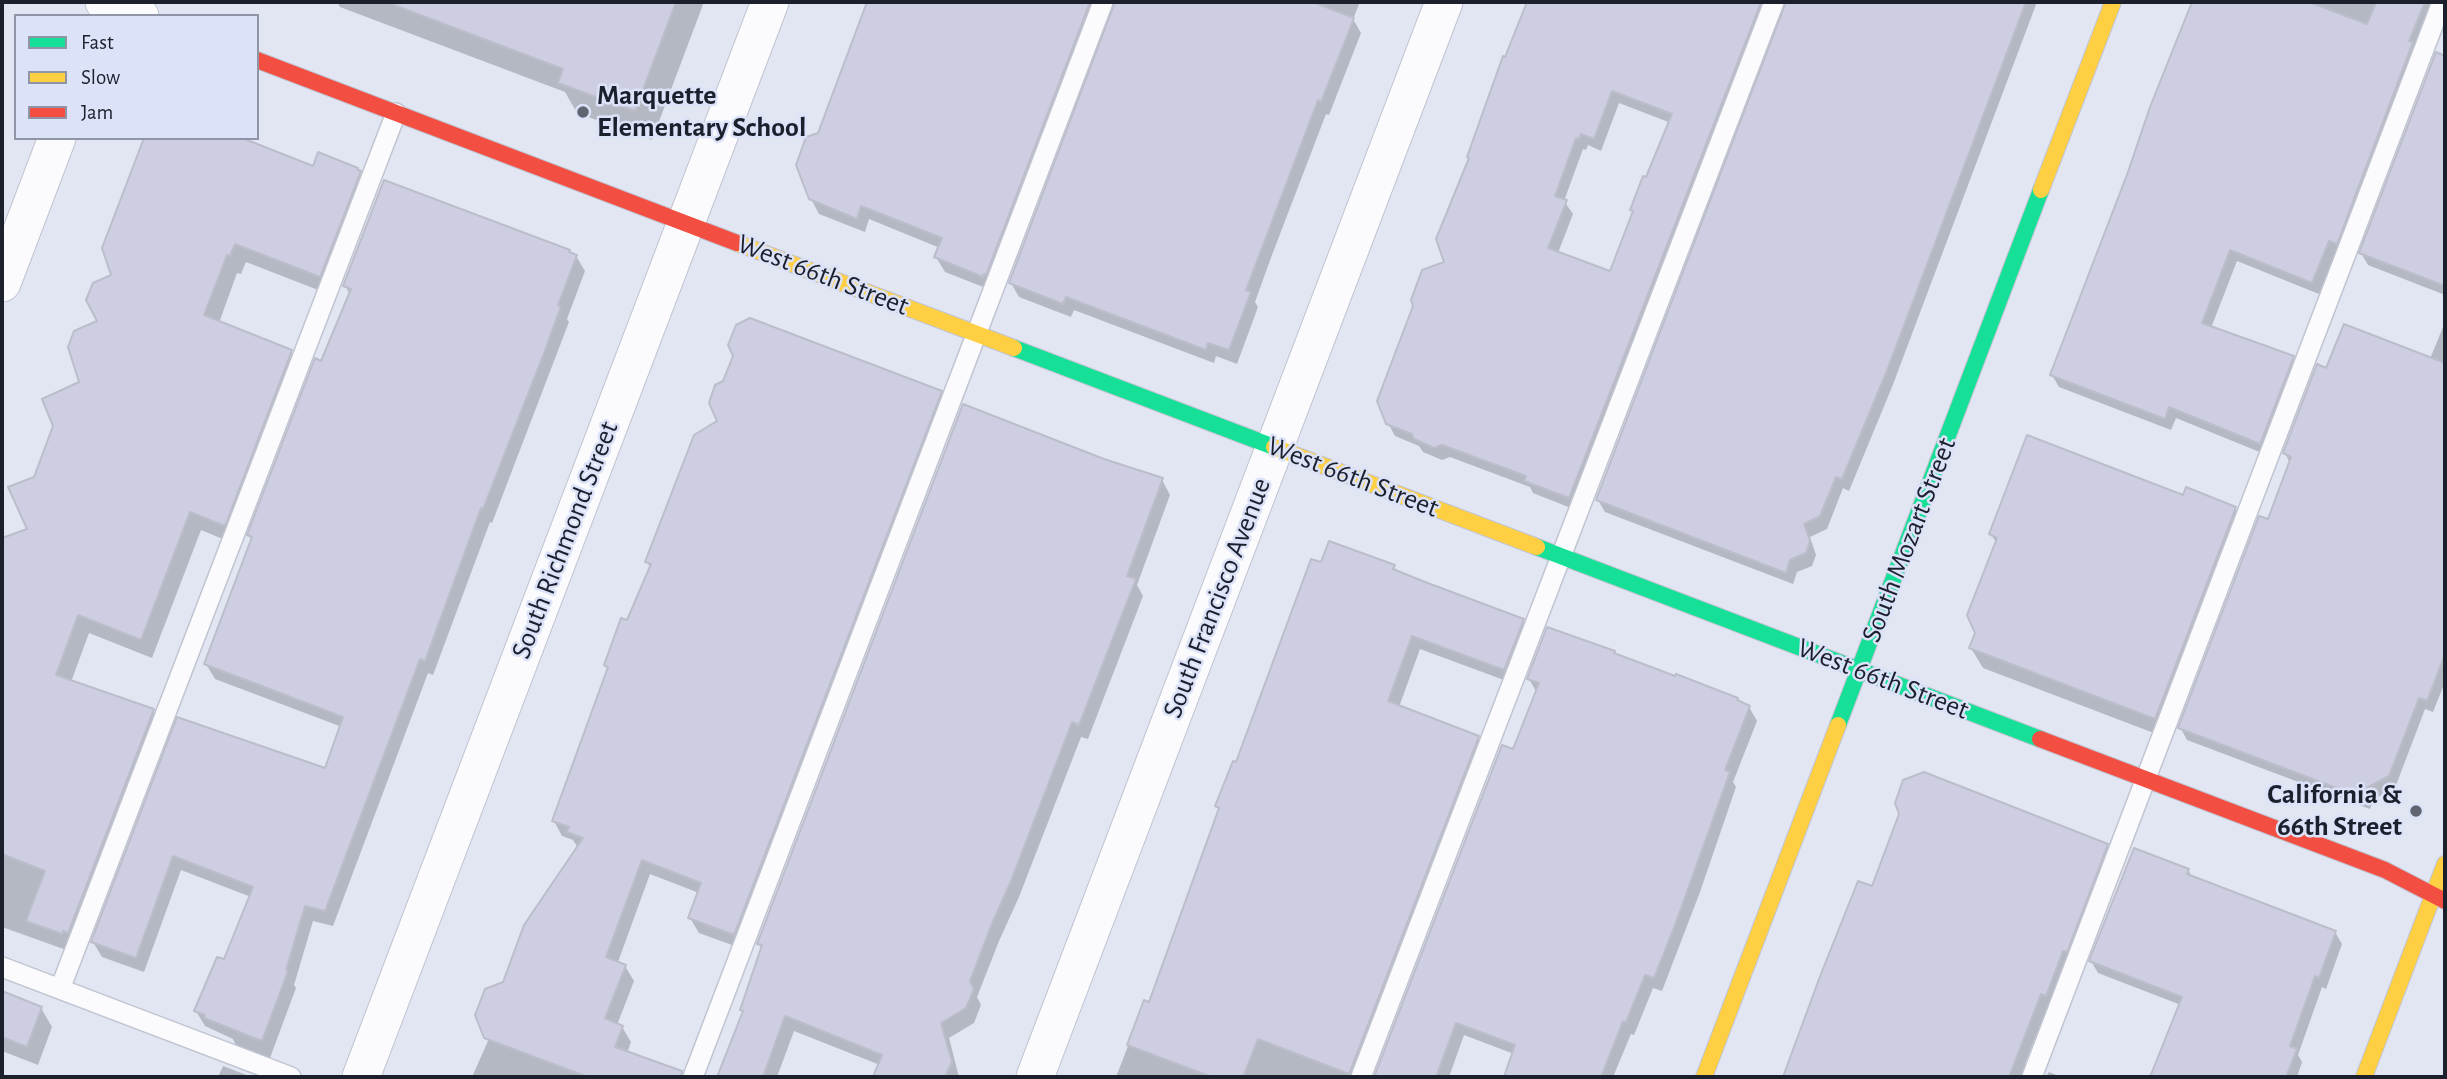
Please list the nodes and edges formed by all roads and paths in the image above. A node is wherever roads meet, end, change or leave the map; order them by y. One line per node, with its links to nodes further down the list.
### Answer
1 (770, 2): 10 (street, South Richmond Street)
2 (1103, 2): 12 (lane)
3 (1444, 2): 13 (street, South Francisco Avenue)
4 (1774, 2): 14 (lane)
5 (2113, 2): 15 (street, South Mozart Street)
6 (2442, 2): 16 (lane)
7 (259, 61): 8 (street, West 66th Street)
8 (396, 113): 10 (street, West 66th Street); 20 (lane)
9 (56, 140): 11 (street)
10 (686, 223): 12 (street, West 66th Street); 22 (street, South Richmond Street)
11 (2, 283)
12 (976, 334): 13 (street, West 66th Street); 23 (lane)
13 (1275, 447): 14 (street, West 66th Street); 24 (street, South Francisco Avenue)
14 (1561, 556): 15 (street, West 66th Street); 25 (lane)
15 (1859, 670): 16 (street, West 66th Street); 26 (street, South Mozart Street)
16 (2147, 780): 18 (street, West 66th Street); 27 (lane)
17 (2445, 864): 18 (street)
18 (2439, 898): 28 (street)
19 (2, 967): 20 (lane)
20 (60, 989): 21 (lane)
21 (291, 1077)
22 (361, 1077)
23 (693, 1077)
24 (1035, 1077)
25 (1361, 1077)
26 (1704, 1077)
27 (2032, 1077)
28 (2364, 1077)

